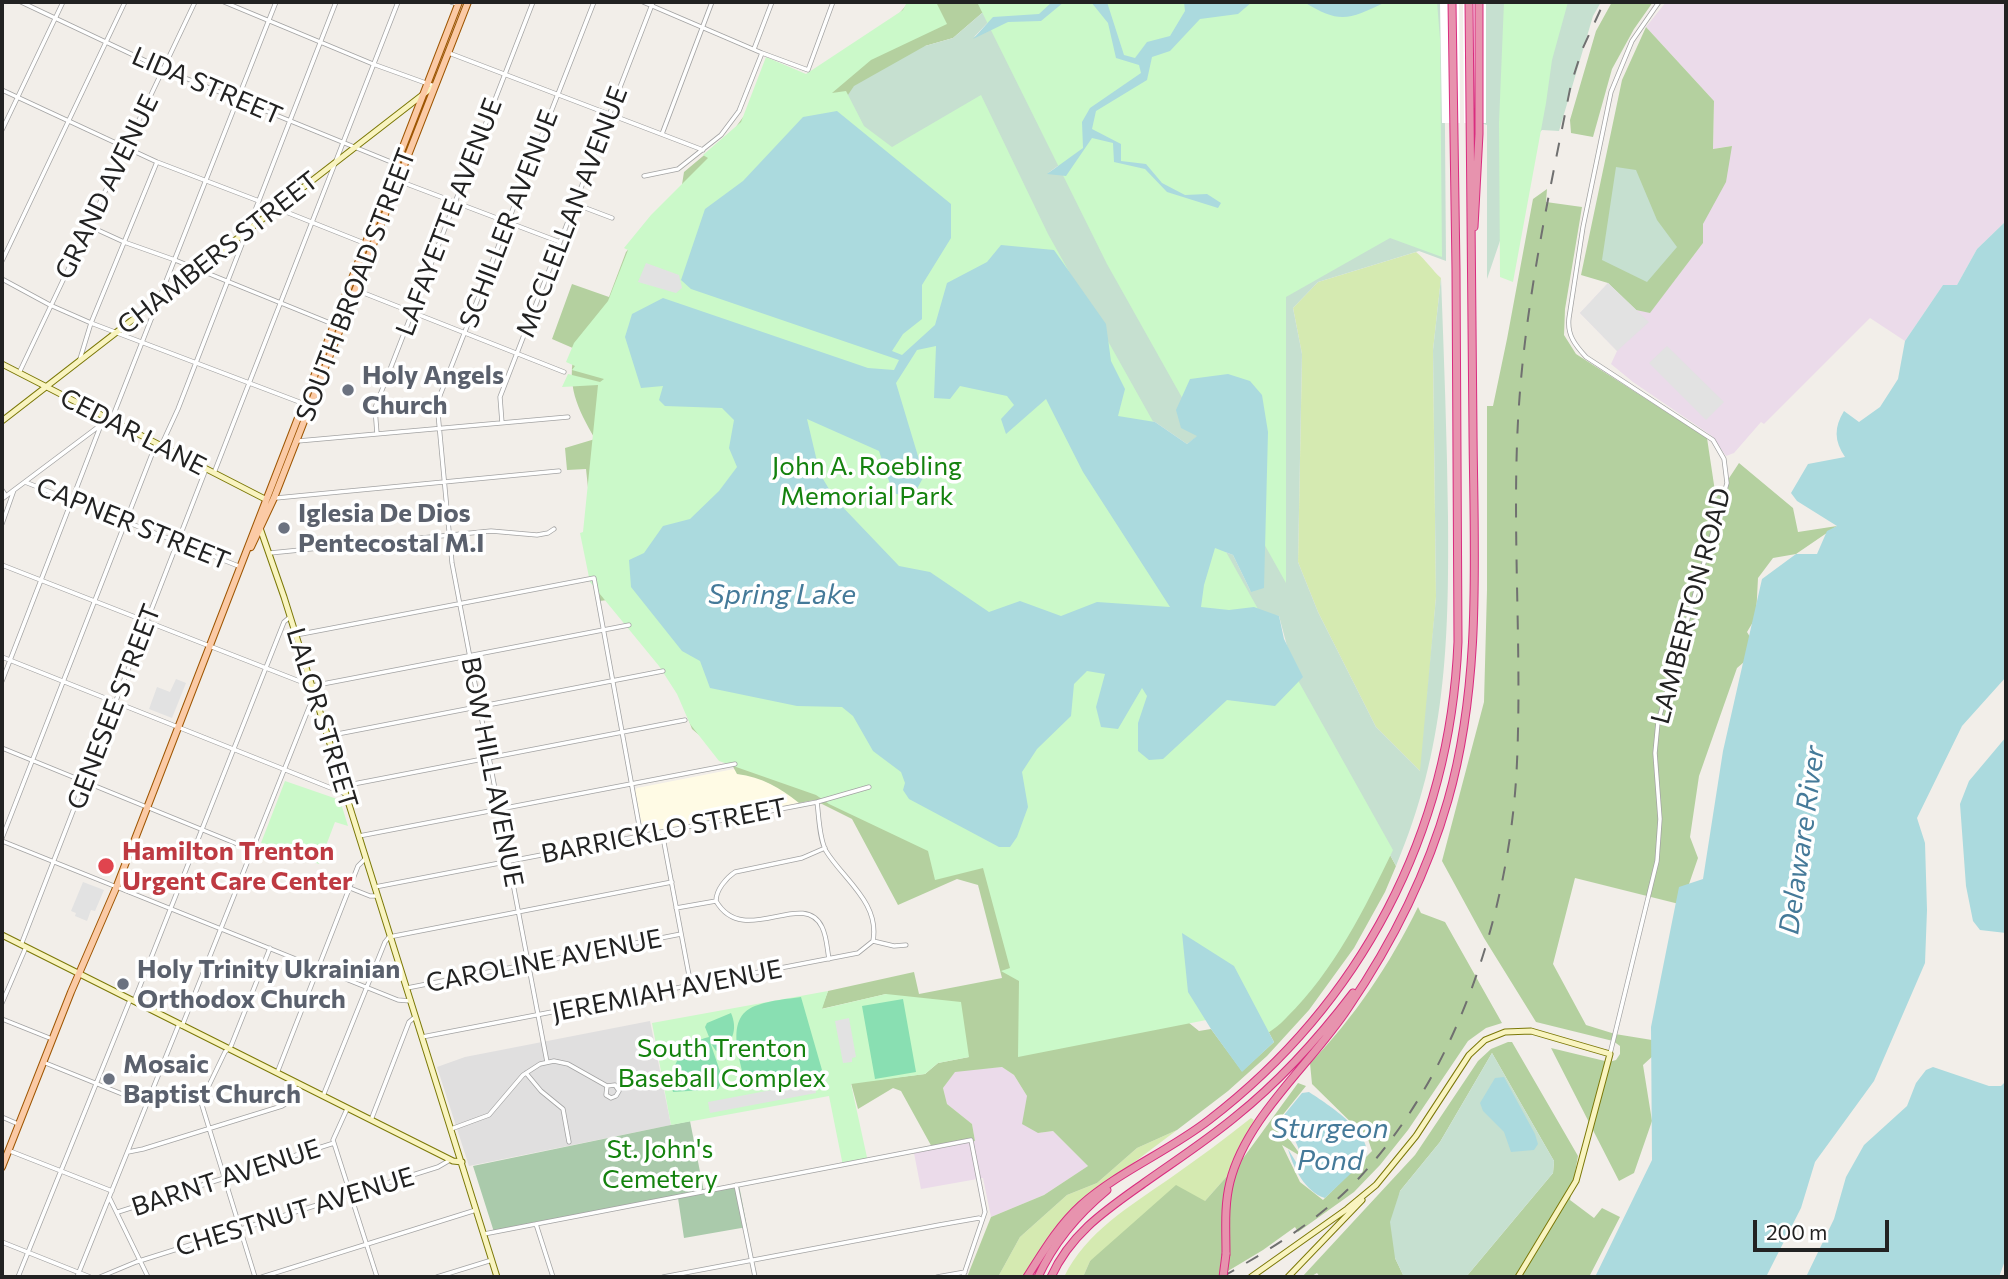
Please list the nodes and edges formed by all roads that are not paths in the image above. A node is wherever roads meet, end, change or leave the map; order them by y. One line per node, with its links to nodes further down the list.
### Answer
1 (21, 2): 22 (street, LIDA STREET)
2 (62, 2): 22 (street)
3 (125, 2): 26 (street)
4 (195, 2): 31 (street, GRAND AVENUE)
5 (224, 2): 23 (street)
6 (276, 2): 23 (street)
7 (337, 2): 25 (street)
8 (397, 2): 30 (street)
9 (468, 2): 28 (main road, SOUTH BROAD STREET)
10 (533, 2): 33 (street, LAFAYETTE AVENUE)
11 (594, 2): 37 (street, SCHILLER AVENUE)
12 (643, 2): 21 (street)
13 (712, 2): 24 (street)
14 (772, 2): 27 (street)
15 (833, 2): 29 (street)
16 (1449, 2): 59 (highway); 59 (highway)
17 (1469, 2): 68 (highway)
18 (1480, 2): 68 (highway)
19 (1660, 2): 209 (street, LAMBERTON ROAD)
20 (456, 3): 32 (main road, SOUTH BROAD STREET)
21 (652, 3): 24 (street); 40 (street, MCCLELLAN AVENUE)
22 (55, 18): 26 (street, LIDA STREET); 38 (street)
23 (269, 20): 25 (street); 39 (street)
24 (702, 27): 27 (street); 44 (street)
25 (321, 41): 30 (street); 42 (street)
26 (106, 42): 31 (street, LIDA STREET); 41 (street)
27 (754, 49): 29 (street)
28 (447, 52): 32 (main road, SOUTH BROAD STREET); 33 (street)
29 (762, 53): 48 (street)
30 (373, 64): 34 (street); 45 (street)
31 (163, 69): 39 (street, LIDA STREET); 47 (street, GRAND AVENUE)
32 (436, 72): 34 (main road, SOUTH BROAD STREET)
33 (504, 75): 37 (street); 56 (street, LAFAYETTE AVENUE)
34 (431, 85): 36 (main road, SOUTH BROAD STREET); 53 (main road, SOUTH BROAD STREET)
35 (2, 90): 38 (street)
36 (423, 94): 46 (street, CHAMBERS STREET); 51 (main road, SOUTH BROAD STREET)
37 (557, 95): 40 (street); 62 (street, SCHILLER AVENUE)
38 (17, 97): 41 (street); 43 (street)
39 (238, 100): 42 (street, LIDA STREET); 54 (street)
40 (610, 116): 44 (street); 57 (street, MCCLELLAN AVENUE)
41 (69, 121): 47 (street); 70 (street)
42 (290, 121): 45 (street, LIDA STREET); 55 (street)
43 (2, 130)
44 (662, 134): 48 (street)
45 (343, 143): 46 (street, LIDA STREET); 50 (street)
46 (354, 147): 50 (street, CHAMBERS STREET); 51 (street, LIDA STREET)
47 (125, 148): 49 (street); 63 (street, GRAND AVENUE)
48 (704, 150): 52 (street)
49 (157, 162): 54 (street); 65 (street)
50 (335, 162): 58 (street, CHAMBERS STREET); 61 (street)
51 (396, 164): 53 (main road, SOUTH BROAD STREET)
52 (643, 176)
53 (394, 179): 56 (street); 67 (main road, SOUTH BROAD STREET); 74 (main road, SOUTH BROAD STREET)
54 (206, 180): 55 (street); 69 (street)
55 (259, 201): 64 (street)
56 (454, 203): 62 (street); 78 (street, LAFAYETTE AVENUE)
57 (575, 204): 60 (street); 66 (street, MCCLELLAN AVENUE)
58 (276, 208): 61 (street); 64 (street, CHAMBERS STREET)
59 (1455, 215): 231 (highway)
60 (612, 218)
61 (312, 222): 67 (street); 76 (street)
62 (508, 222): 66 (street); 83 (street, SCHILLER AVENUE)
63 (89, 226): 65 (street); 77 (street, GRAND AVENUE)
64 (248, 229): 71 (street, CHAMBERS STREET); 73 (street)
65 (124, 242): 69 (street); 79 (street)
66 (560, 242): 85 (street, MCCLELLAN AVENUE)
67 (365, 243): 74 (main road, SOUTH BROAD STREET)
68 (1471, 248): 183 (highway)
69 (175, 260): 71 (street); 75 (street)
70 (2, 261)
71 (197, 268): 73 (street); 75 (street, CHAMBERS STREET)
72 (2, 279): 77 (street)
73 (228, 281): 76 (street); 87 (street)
74 (351, 288): 78 (street); 80 (main road, SOUTH BROAD STREET); 81 (main road, SOUTH BROAD STREET)
75 (160, 297): 82 (street, CHAMBERS STREET); 84 (street)
76 (280, 303): 80 (street); 91 (street)
77 (50, 305): 79 (street); 90 (street, GRAND AVENUE)
78 (411, 313): 83 (street); 101 (street, LAFAYETTE AVENUE)
79 (91, 323): 82 (street); 86 (street)
80 (333, 324): 81 (street); 93 (main road, SOUTH BROAD STREET)
81 (341, 327): 102 (main road, SOUTH BROAD STREET)
82 (116, 332): 84 (street); 86 (street, CHAMBERS STREET)
83 (464, 333): 85 (street); 100 (street, SCHILLER AVENUE)
84 (143, 341): 87 (street); 97 (street)
85 (517, 354): 89 (street); 98 (street, MCCLELLAN AVENUE)
86 (79, 361): 92 (street, CHAMBERS STREET)
87 (196, 362): 91 (street); 103 (street)
88 (2, 364): 90 (street, CEDAR LANE)
89 (564, 372)
90 (19, 373): 92 (street, CEDAR LANE)
91 (249, 382): 93 (street); 106 (street)
92 (45, 387): 94 (street, CEDAR LANE); 96 (street, CHAMBERS STREET)
93 (302, 403): 113 (main road, SOUTH BROAD STREET)
94 (104, 417): 97 (street, CEDAR LANE); 99 (street)
95 (568, 417): 98 (street)
96 (2, 421)
97 (111, 421): 103 (street, CEDAR LANE)
98 (502, 423): 100 (street)
99 (100, 425): 108 (street); 114 (street)
100 (440, 429): 101 (street); 107 (street, SCHILLER AVENUE)
101 (377, 434): 102 (street)
102 (296, 441): 112 (main road, SOUTH BROAD STREET)
103 (158, 445): 104 (street, CEDAR LANE); 115 (street)
104 (206, 469): 106 (street, CEDAR LANE); 121 (street, GENESEE STREET)
105 (559, 471): 107 (street)
106 (214, 473): 113 (street, CEDAR LANE)
107 (445, 481): 112 (street); 120 (street, BOW HILL AVENUE)
108 (24, 482): 110 (street); 114 (street, CAPNER STREET)
109 (2, 490): 111 (street)
110 (14, 490): 111 (street); 117 (street)
111 (4, 497)
112 (274, 498): 119 (main road, SOUTH BROAD STREET)
113 (265, 499): 116 (main road, SOUTH BROAD STREET)
114 (72, 500): 115 (street, CAPNER STREET); 125 (street)
115 (125, 521): 121 (street, CAPNER STREET); 126 (street)
116 (257, 522): 119 (street, LALOR STREET); 124 (main road, SOUTH BROAD STREET)
117 (2, 524)
118 (554, 529): 120 (street)
119 (261, 530): 122 (street, LALOR STREET); 124 (main road, SOUTH BROAD STREET)
120 (450, 535): 122 (street); 127 (street, BOW HILL AVENUE)
121 (179, 542): 124 (street, CAPNER STREET); 129 (street, GENESEE STREET)
122 (270, 553): 128 (street, LALOR STREET)
123 (2, 565): 125 (street)
124 (240, 567): 133 (main road, SOUTH BROAD STREET)
125 (41, 580): 126 (street); 136 (street)
126 (94, 601): 129 (street); 140 (street)
127 (460, 604): 131 (street); 132 (street); 134 (street, BOW HILL AVENUE)
128 (290, 617): 132 (street, LALOR STREET); 137 (street)
129 (147, 622): 133 (street); 144 (street, GENESEE STREET)
130 (629, 625): 131 (street)
131 (603, 630): 134 (street); 141 (street)
132 (296, 635): 142 (street, LALOR STREET)
133 (210, 646): 137 (street); 147 (main road, SOUTH BROAD STREET)
134 (470, 655): 142 (street); 145 (street, BOW HILL AVENUE)
135 (2, 657): 136 (street)
136 (10, 660): 139 (street); 140 (street)
137 (266, 669): 142 (street); 151 (street)
138 (663, 671): 141 (street)
139 (2, 681)
140 (63, 681): 144 (street); 153 (street)
141 (613, 681): 145 (street); 148 (street)
142 (312, 686): 143 (street, LALOR STREET)
143 (316, 700): 149 (street, LALOR STREET); 155 (street)
144 (116, 702): 147 (street); 156 (street, GENESEE STREET)
145 (480, 707): 149 (street); 152 (street, BOW HILL AVENUE)
146 (685, 720): 148 (street)
147 (178, 727): 151 (street); 162 (main road, SOUTH BROAD STREET)
148 (622, 733): 152 (street); 157 (street)
149 (327, 736): 158 (street, LALOR STREET)
150 (2, 748): 153 (street)
151 (234, 750): 155 (street); 164 (street)
152 (489, 758): 158 (street); 163 (street, BOW HILL AVENUE)
153 (32, 761): 156 (street); 168 (street)
154 (735, 764): 157 (street)
155 (284, 770): 160 (street); 170 (street)
156 (85, 782): 162 (street); 173 (street, GENESEE STREET)
157 (632, 784): 163 (street); 167 (street)
158 (344, 786): 160 (street, LALOR STREET)
159 (869, 787): 161 (street, BARRICKLO STREET)
160 (346, 794): 166 (street, LALOR STREET)
161 (817, 802): 165 (street, BARRICKLO STREET); 169 (street)
162 (147, 808): 164 (street); 176 (main road, SOUTH BROAD STREET)
163 (499, 810): 166 (street); 172 (street, BOW HILL AVENUE)
164 (202, 829): 170 (street); 181 (street)
165 (662, 832): 167 (street, BARRICKLO STREET); 174 (street)
166 (359, 836): 171 (street, LALOR STREET)
167 (641, 836): 172 (street, BARRICKLO STREET)
168 (2, 839): 173 (street)
169 (825, 848): 179 (street); 188 (street)
170 (253, 850): 184 (street)
171 (366, 858): 175 (street, LALOR STREET); 177 (street)
172 (509, 861): 175 (street, BARRICKLO STREET); 182 (street, BOW HILL AVENUE)
173 (53, 862): 176 (street); 190 (street, GENESEE STREET)
174 (672, 882): 180 (street); 182 (street)
175 (375, 887): 178 (street, LALOR STREET)
176 (116, 888): 181 (street); 195 (main road, SOUTH BROAD STREET)
177 (350, 888): 178 (street); 194 (street)
178 (378, 895): 187 (street, LALOR STREET)
179 (716, 901): 180 (street); 192 (street)
180 (676, 908): 185 (street)
181 (170, 909): 184 (street); 199 (street)
182 (518, 912): 187 (street); 193 (street, BOW HILL AVENUE)
183 (1399, 921): 270 (highway); 271 (highway, bridge)
184 (221, 929): 191 (street); 205 (street)
185 (681, 934): 193 (street, CAROLINE AVENUE); 197 (street)
186 (2, 935): 190 (street)
187 (391, 937): 196 (street); 198 (street, LALOR STREET)
188 (873, 941): 189 (street); 192 (street, JEREMIAH AVENUE)
189 (906, 945)
190 (24, 946): 195 (street); 201 (street, GENESEE STREET)
191 (270, 948): 194 (street); 208 (street)
192 (829, 959): 197 (street, JEREMIAH AVENUE)
193 (528, 964): 198 (street, CAROLINE AVENUE); 202 (street, BOW HILL AVENUE)
194 (318, 967): 196 (street); 212 (street)
195 (79, 975): 199 (street); 207 (main road, SOUTH BROAD STREET)
196 (367, 986): 200 (street); 217 (street)
197 (691, 986): 202 (street, JEREMIAH AVENUE)
198 (407, 988): 200 (street, LALOR STREET)
199 (132, 1001): 205 (street); 214 (street)
200 (411, 1001): 203 (street, LALOR STREET)
201 (2, 1003)
202 (538, 1015): 206 (street, JEREMIAH AVENUE); 211 (street, BOW HILL AVENUE)
203 (416, 1016): 206 (street, LALOR STREET); 221 (street)
204 (2, 1019): 207 (street)
205 (181, 1025): 208 (street); 218 (street)
206 (422, 1037): 224 (street, LALOR STREET)
207 (52, 1039): 210 (main road, SOUTH BROAD STREET)
208 (229, 1049): 212 (street); 223 (street)
209 (1610, 1054): 237 (street); 274 (street, LAMBERTON ROAD)
210 (43, 1062): 214 (street); 222 (main road, SOUTH BROAD STREET)
211 (547, 1062): 213 (street); 216 (street)
212 (276, 1073): 215 (street)
213 (526, 1073): 224 (street); 225 (street)
214 (96, 1083): 218 (street); 233 (street)
215 (296, 1083): 217 (street); 223 (street)
216 (607, 1086): 216 (street)
217 (323, 1096): 219 (street)
218 (147, 1104): 228 (street)
219 (347, 1109): 221 (street); 226 (street)
220 (2, 1117): 222 (street)
221 (371, 1120): 229 (street)
222 (19, 1124): 227 (main road, SOUTH BROAD STREET)
223 (209, 1129): 228 (street); 234 (street)
224 (451, 1129): 230 (street, LALOR STREET)
225 (569, 1142)
226 (334, 1143): 234 (street, BARNT AVENUE); 238 (street)
227 (8, 1150): 232 (main road, SOUTH BROAD STREET); 233 (street)
228 (128, 1152): 236 (street)
229 (450, 1160): 230 (street); 238 (street, CHESTNUT AVENUE)
230 (461, 1162): 240 (street, LALOR STREET)
231 (1145, 1163): 268 (highway); 269 (highway)
232 (2, 1167)
233 (61, 1171): 236 (street); 248 (street)
234 (225, 1179): 241 (street, BARNT AVENUE); 244 (street)
235 (736, 1185): 242 (street); 243 (street); 250 (street)
236 (112, 1191): 239 (street)
237 (1368, 1192): 272 (street); 273 (street)
238 (350, 1194): 244 (street, CHESTNUT AVENUE); 247 (street)
239 (110, 1199): 241 (street); 253 (street)
240 (477, 1210): 245 (street, LALOR STREET); 247 (street)
241 (118, 1212): 251 (street)
242 (982, 1220): 250 (street); 252 (street)
243 (536, 1224): 245 (street); 263 (street)
244 (240, 1229): 251 (street, CHESTNUT AVENUE); 258 (street)
245 (484, 1234): 249 (street, LALOR STREET)
246 (2, 1242): 248 (street)
247 (366, 1245): 259 (street); 260 (street)
248 (28, 1253): 253 (street); 254 (street)
249 (492, 1260): 261 (street); 262 (street, LALOR STREET)
250 (752, 1260): 264 (street); 265 (street)
251 (140, 1261): 256 (street, CHESTNUT AVENUE); 257 (street)
252 (965, 1272): 266 (street); 267 (street)
253 (78, 1275): 255 (street)
254 (18, 1277)
255 (90, 1277)
256 (100, 1277)
257 (148, 1277)
258 (256, 1277)
259 (262, 1277)
260 (377, 1277)
261 (437, 1277)
262 (498, 1277)
263 (553, 1277)
264 (663, 1277)
265 (755, 1277)
266 (937, 1277)
267 (963, 1277)
268 (1027, 1277)
269 (1038, 1277)
270 (1051, 1277)
271 (1223, 1277)
272 (1251, 1277)
273 (1288, 1277)
274 (1518, 1277)

